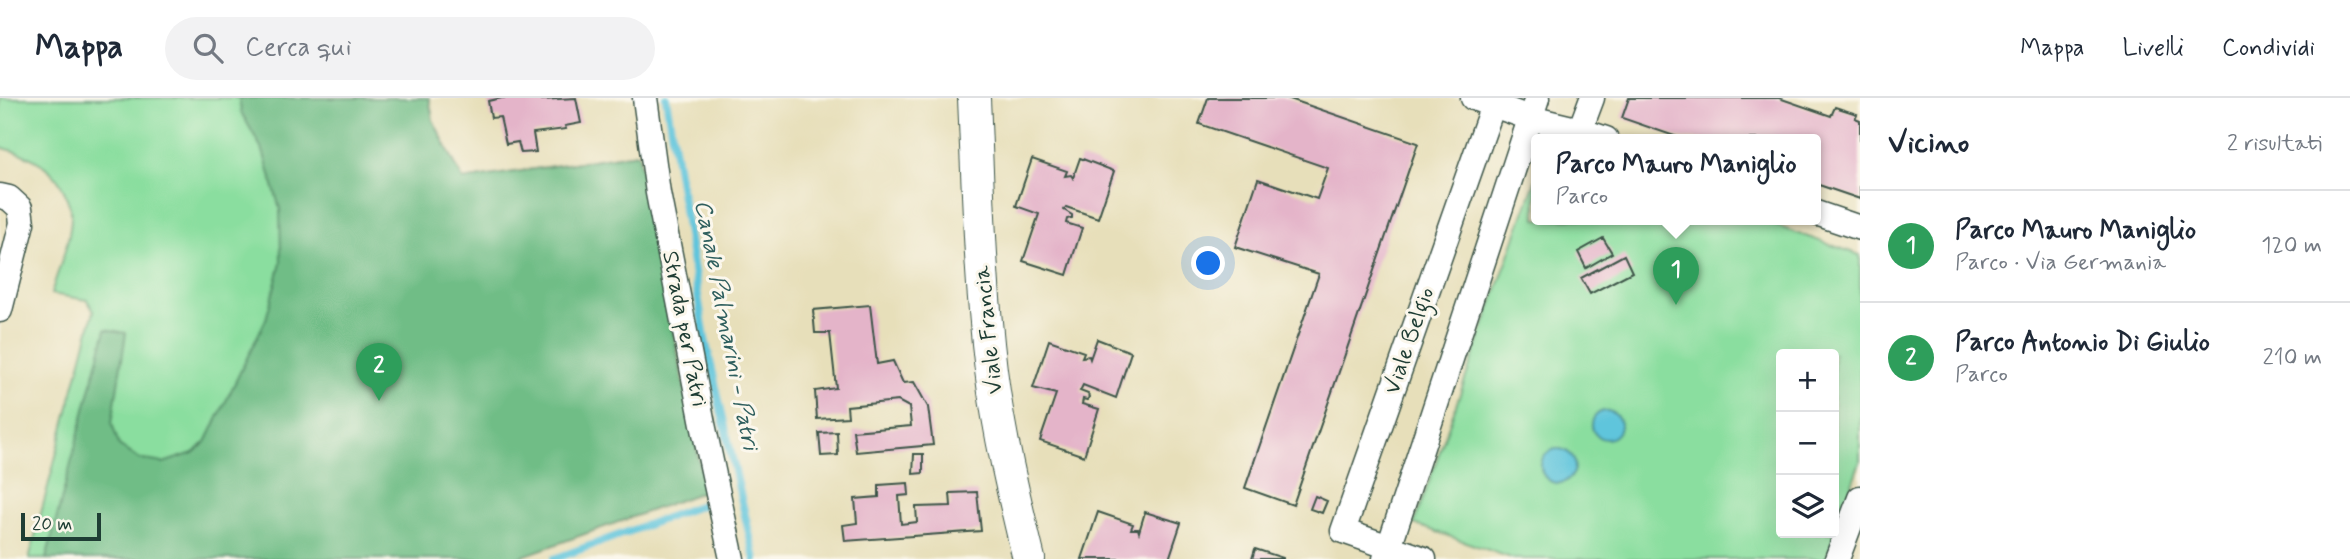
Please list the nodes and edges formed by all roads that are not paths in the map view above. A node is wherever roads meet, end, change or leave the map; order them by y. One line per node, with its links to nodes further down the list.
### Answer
1 (645, 98): 14 (street, Strada per Patri)
2 (974, 98): 15 (street, Viale Francia)
3 (1592, 98): 6 (street)
4 (1483, 102): 5 (street); 13 (street, Viale Belgio)
5 (1533, 108): 6 (street); 13 (street, Viale Belgio)
6 (1580, 130): 7 (street)
7 (1592, 134)
8 (0, 196): 11 (street)
9 (1821, 215): 10 (street)
10 (1860, 228)
11 (0, 310)
12 (1860, 498): 17 (street)
13 (1388, 554): 16 (street)
14 (732, 559)
15 (1028, 559)
16 (1424, 559)
17 (1837, 559)

